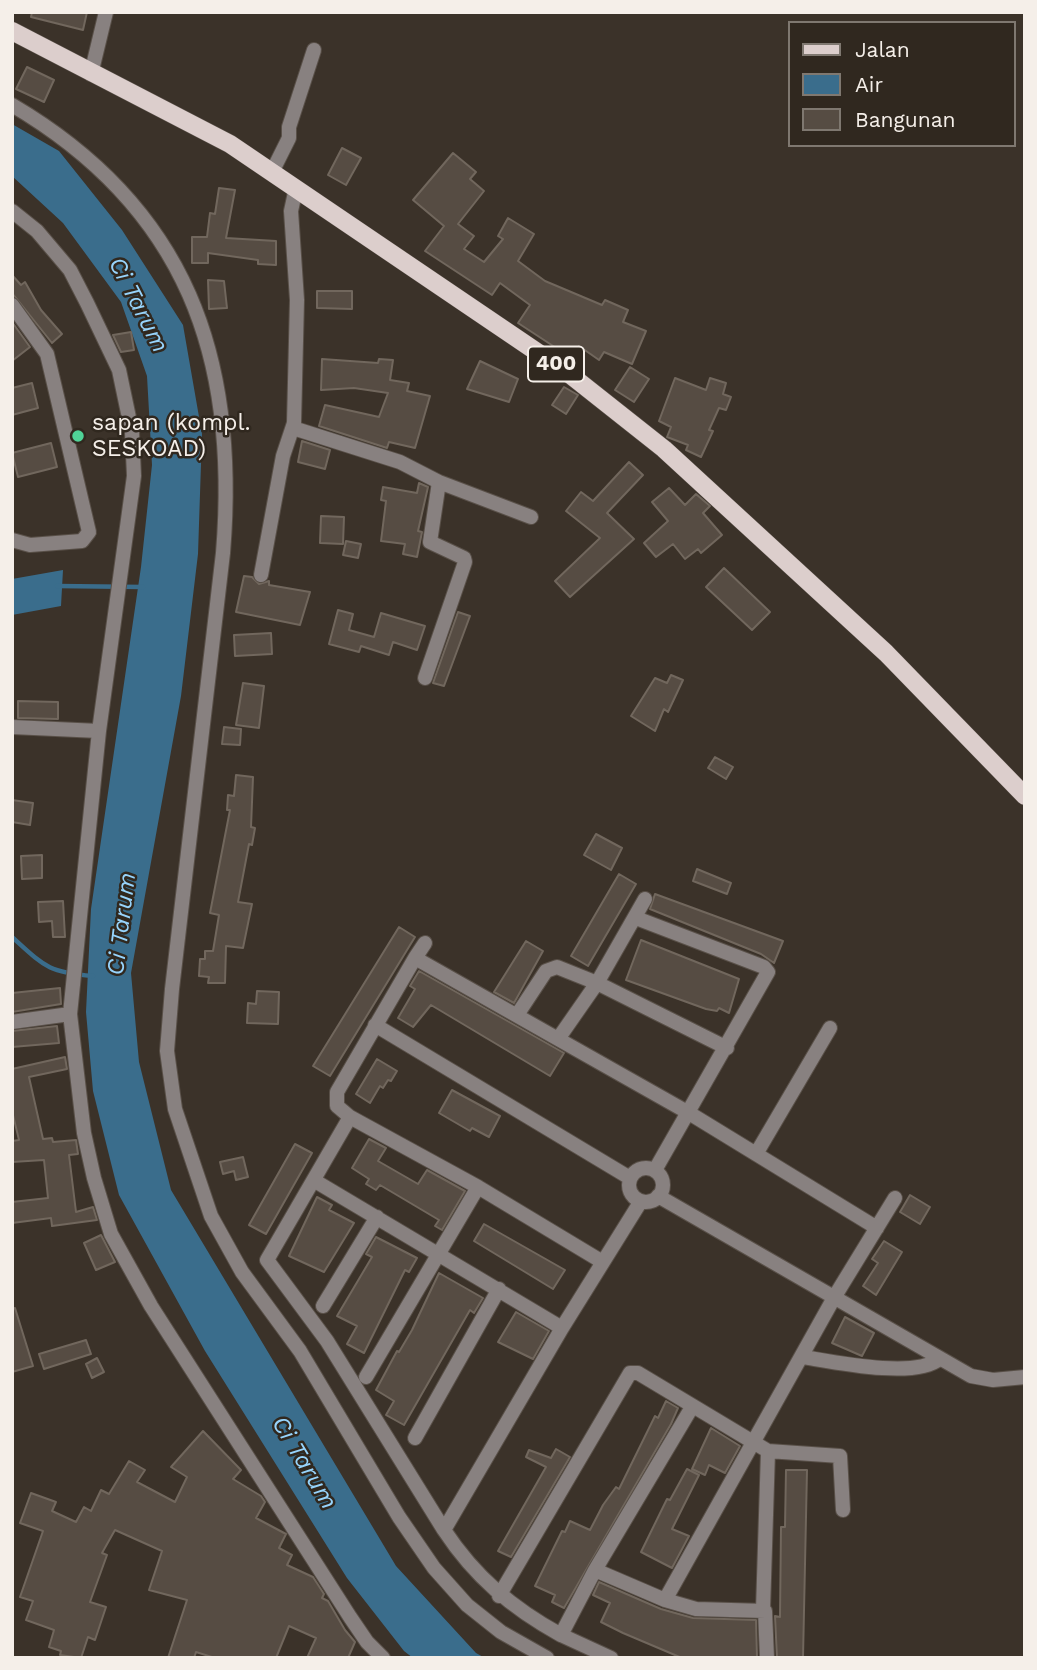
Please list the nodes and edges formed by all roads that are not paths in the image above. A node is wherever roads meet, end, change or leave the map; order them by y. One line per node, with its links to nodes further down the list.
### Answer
1 (106, 12): 4 (street)
2 (12, 31): 4 (main road, 400)
3 (314, 50): 6 (street)
4 (91, 74): 6 (main road, 400)
5 (12, 105): 65 (street)
6 (272, 172): 7 (main road, 400)
7 (296, 188): 10 (street); 18 (main road, 400)
8 (12, 211): 17 (street)
9 (12, 305): 13 (street)
10 (293, 428): 11 (street); 14 (street)
11 (439, 482): 12 (street); 15 (street)
12 (531, 517)
13 (12, 540)
14 (261, 575)
15 (425, 678)
16 (12, 727): 17 (street)
17 (99, 731): 24 (street)
18 (1025, 796)
19 (645, 899): 20 (street)
20 (636, 918): 23 (street); 30 (street)
21 (425, 943): 22 (street)
22 (415, 958): 25 (street); 27 (street)
23 (597, 983): 25 (street); 29 (street); 30 (street)
24 (69, 1014): 26 (street); 64 (street)
25 (517, 1015): 29 (street)
26 (12, 1022)
27 (375, 1025): 32 (street); 35 (street)
28 (830, 1028): 33 (street)
29 (558, 1039): 31 (street)
30 (727, 1048): 31 (street)
31 (689, 1113): 33 (street); 34 (street)
32 (350, 1117): 36 (street); 37 (street)
33 (756, 1154): 42 (street)
34 (655, 1170): 35 (street); 38 (street)
35 (630, 1178): 40 (street)
36 (315, 1181): 41 (street); 58 (street)
37 (478, 1187): 43 (street); 44 (street)
38 (659, 1196): 40 (street); 46 (street)
39 (895, 1198): 42 (street)
40 (641, 1200): 44 (street)
41 (377, 1217): 43 (street); 47 (street)
42 (877, 1228): 46 (street)
43 (438, 1253): 45 (street); 51 (street)
44 (601, 1261): 48 (street)
45 (499, 1289): 48 (street); 54 (street)
46 (835, 1296): 49 (street); 50 (street)
47 (323, 1306)
48 (562, 1328): 58 (street)
49 (803, 1357): 50 (street); 55 (street)
50 (939, 1359): 52 (street)
51 (366, 1377)
52 (1025, 1377)
53 (692, 1407): 55 (street); 59 (street); 60 (street)
54 (415, 1438)
55 (752, 1443): 56 (street); 61 (street)
56 (768, 1451): 57 (street); 62 (street)
57 (843, 1510)
58 (444, 1530): 60 (street)
59 (595, 1570): 61 (street); 63 (street)
60 (499, 1595): 63 (street)
61 (665, 1600): 62 (street)
62 (763, 1610): 67 (street)
63 (561, 1635): 66 (street)
64 (383, 1658)
65 (547, 1658)
66 (611, 1658)
67 (767, 1658)

